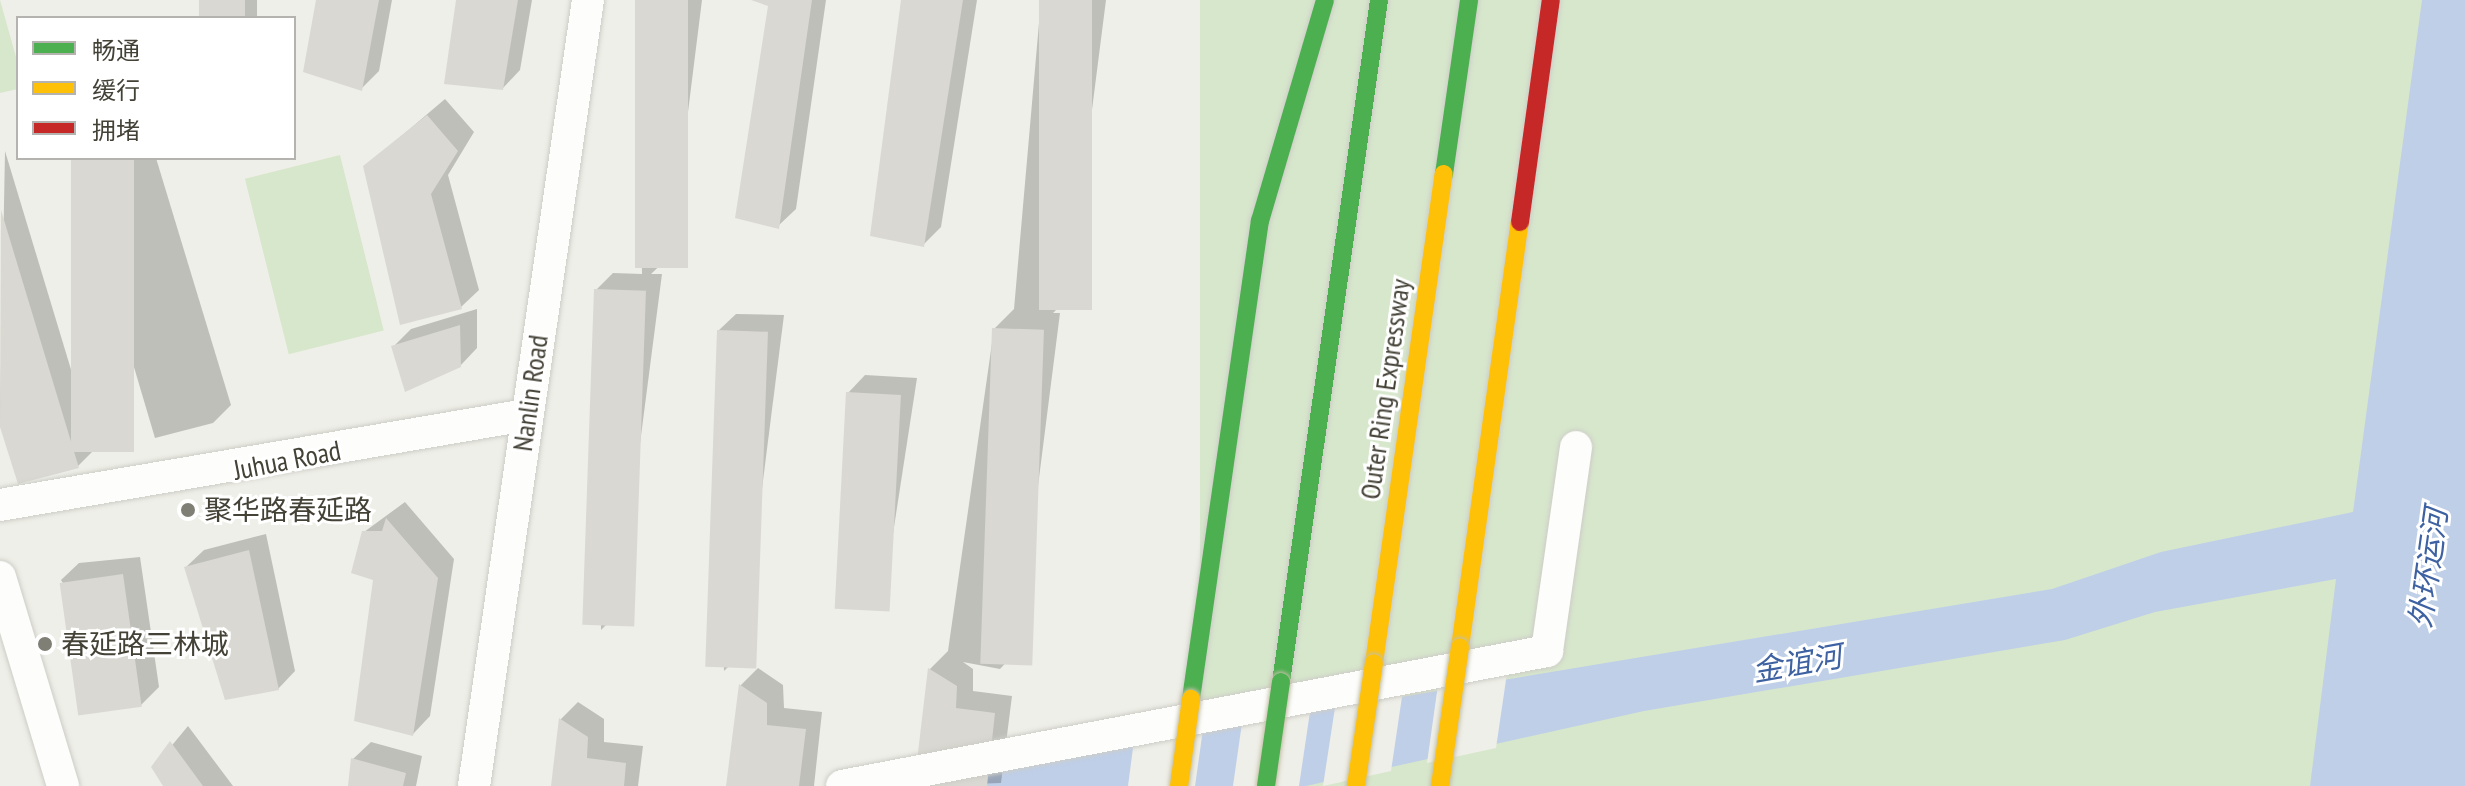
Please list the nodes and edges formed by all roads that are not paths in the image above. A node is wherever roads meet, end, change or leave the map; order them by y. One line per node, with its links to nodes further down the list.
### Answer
1 (588, 0): 6 (street, Nanlin Road)
2 (1325, 0): 13 (highway, bridge)
3 (1379, 0): 14 (highway, bridge)
4 (1469, 0): 15 (highway, Outer Ring Expressway, bridge)
5 (1551, 0): 16 (highway, bridge)
6 (526, 415): 8 (street, Juhua Road); 11 (street, Nanlin Road)
7 (1576, 447): 12 (street)
8 (0, 505)
9 (0, 577): 10 (street)
10 (63, 786)
11 (474, 786)
12 (842, 786)
13 (1179, 786)
14 (1266, 786)
15 (1356, 786)
16 (1440, 786)

